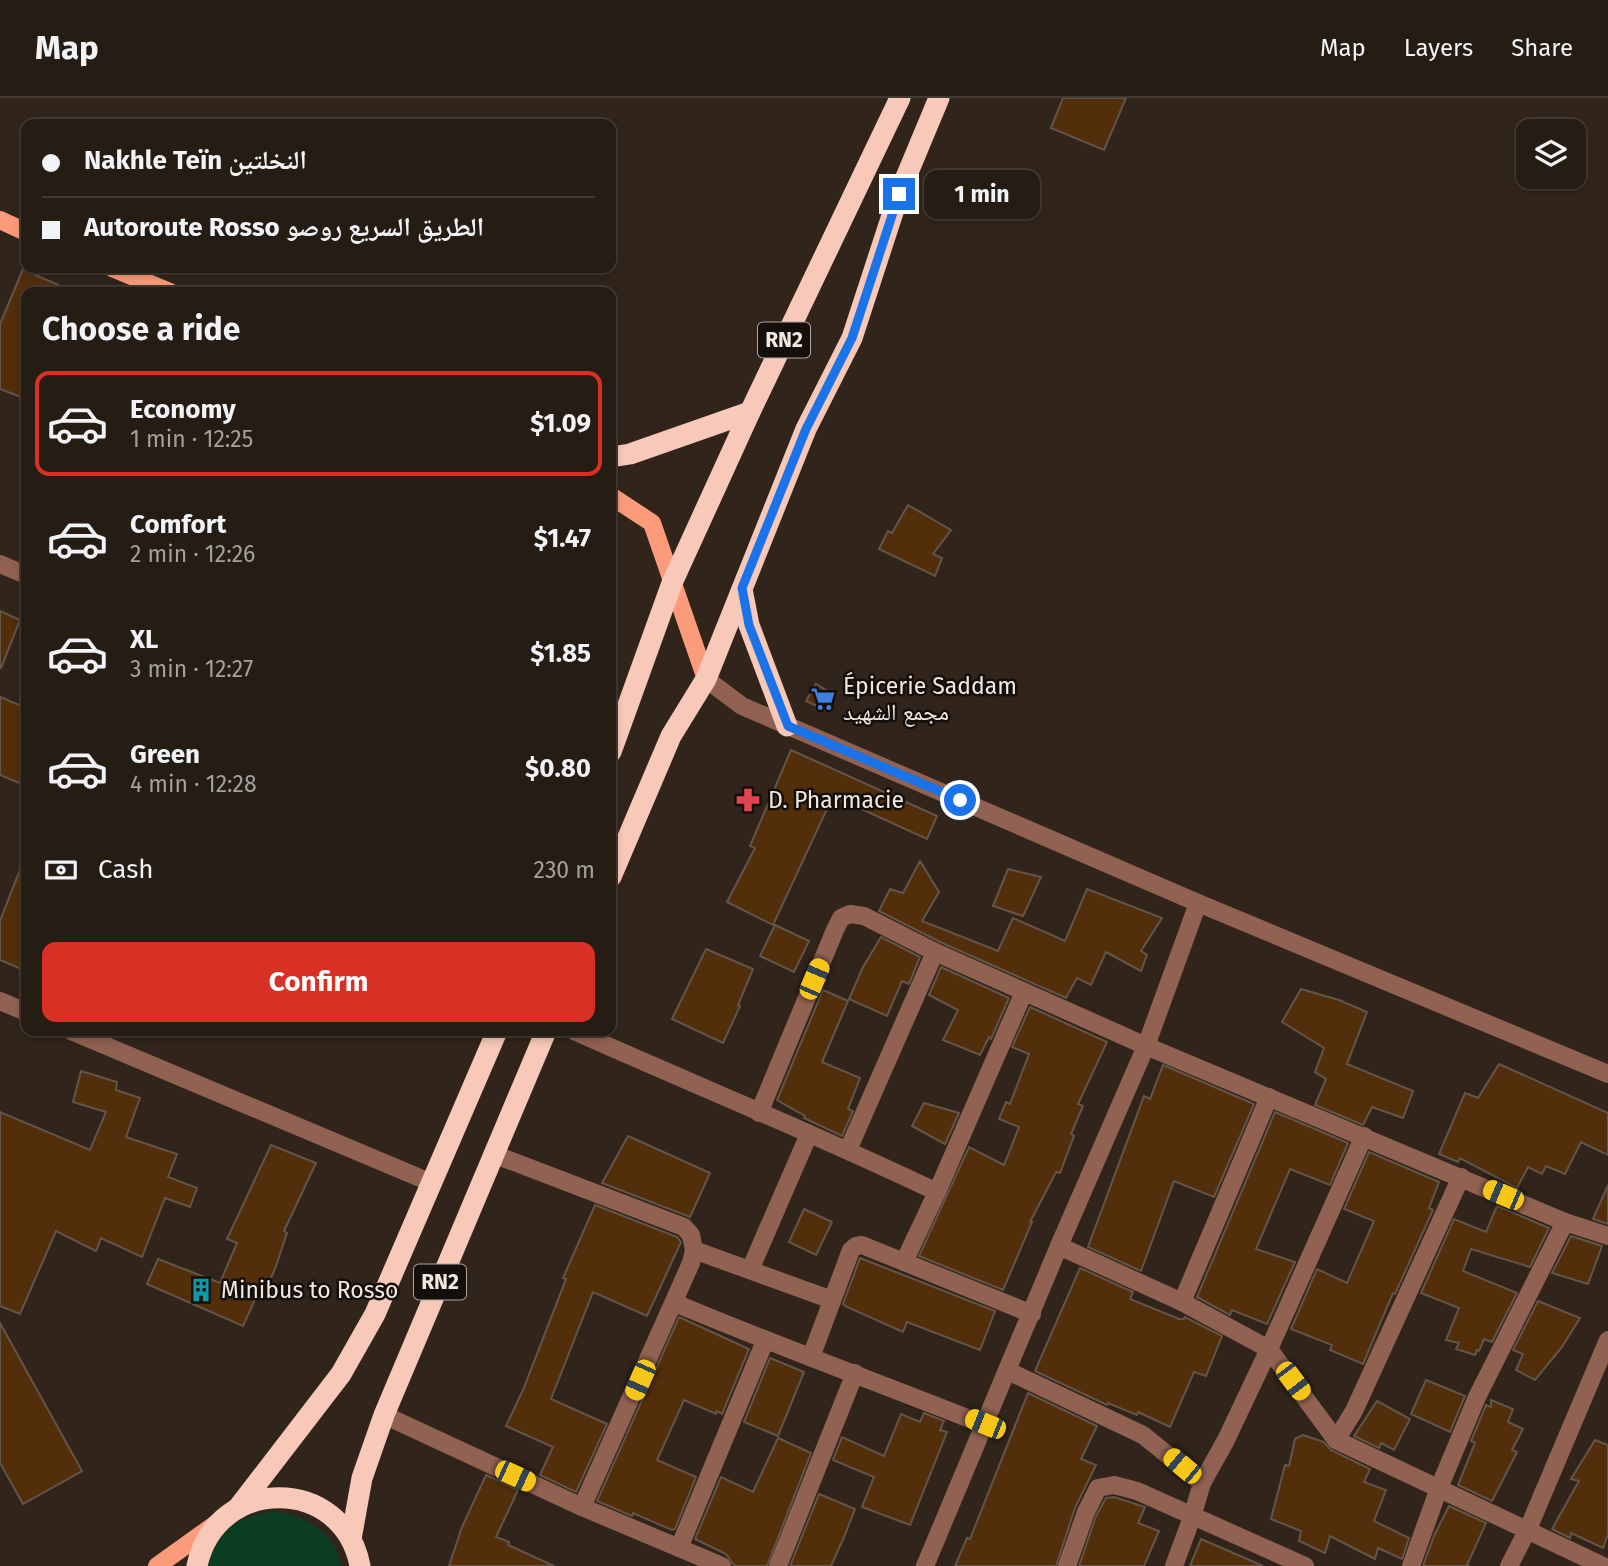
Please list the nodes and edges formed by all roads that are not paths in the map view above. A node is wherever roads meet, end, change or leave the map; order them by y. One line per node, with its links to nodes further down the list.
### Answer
1 (900, 98): 7 (highway, RN2)
2 (939, 98): 13 (highway, RN2)
3 (0, 220): 4 (main road)
4 (21, 230)
5 (124, 273): 6 (main road)
6 (158, 287)
7 (750, 411): 8 (highway); 12 (highway, RN2)
8 (616, 456)
9 (616, 499): 12 (main road)
10 (0, 564): 11 (street)
11 (21, 573)
12 (672, 583): 14 (main road); 16 (highway, RN2)
13 (742, 588): 14 (highway, RN2); 15 (highway)
14 (706, 679): 15 (street); 17 (highway, RN2)
15 (788, 726): 18 (street)
16 (616, 738)
17 (616, 865)
18 (1198, 903): 27 (street); 28 (street)
19 (935, 952): 20 (street); 30 (street); 33 (street)
20 (1024, 992): 27 (street); 37 (street)
21 (0, 1001): 22 (street)
22 (21, 1010)
23 (83, 1036): 36 (street)
24 (495, 1036): 36 (highway, RN2)
25 (544, 1036): 34 (highway, RN2)
26 (585, 1036): 30 (street)
27 (1146, 1046): 29 (street); 40 (street)
28 (1608, 1074)
29 (1269, 1097): 32 (street); 45 (street)
30 (759, 1113): 31 (street)
31 (809, 1134): 33 (street); 43 (street)
32 (1364, 1136): 35 (street); 50 (street)
33 (848, 1150): 37 (street)
34 (493, 1154): 41 (street); 54 (highway, RN2)
35 (1461, 1177): 38 (street); 56 (street)
36 (432, 1182): 60 (highway, RN2)
37 (937, 1192): 42 (street)
38 (1564, 1222): 39 (street); 58 (street)
39 (1608, 1236)
40 (1059, 1246): 45 (street); 47 (street)
41 (694, 1250): 43 (street); 46 (street)
42 (904, 1262): 44 (street); 47 (street)
43 (750, 1270): 44 (street)
44 (832, 1300): 51 (street)
45 (1182, 1302): 50 (street)
46 (675, 1303): 49 (street); 59 (street)
47 (1032, 1314): 52 (street)
48 (1608, 1340): 62 (street)
49 (765, 1341): 51 (street); 63 (street)
50 (1269, 1349): 56 (street); 57 (street)
51 (810, 1357): 53 (street)
52 (1008, 1371): 55 (street); 57 (street)
53 (855, 1373): 55 (street); 69 (street)
54 (384, 1415): 59 (street); 64 (highway, RN2)
55 (985, 1424): 70 (street)
56 (1336, 1440): 58 (street)
57 (1202, 1483): 61 (street)
58 (1439, 1488): 62 (street); 74 (street)
59 (582, 1507): 63 (street)
60 (232, 1512): 64 (highway); 66 (main road); 67 (highway)
61 (1192, 1517): 65 (street); 71 (street); 72 (street)
62 (1528, 1529): 75 (street); 76 (street)
63 (679, 1548): 68 (street)
64 (361, 1557)
65 (1282, 1561): 73 (street)
66 (157, 1566)
67 (197, 1566)
68 (722, 1566)
69 (778, 1566)
70 (925, 1566)
71 (1067, 1566)
72 (1174, 1566)
73 (1305, 1566)
74 (1411, 1566)
75 (1509, 1566)
76 (1603, 1566)

